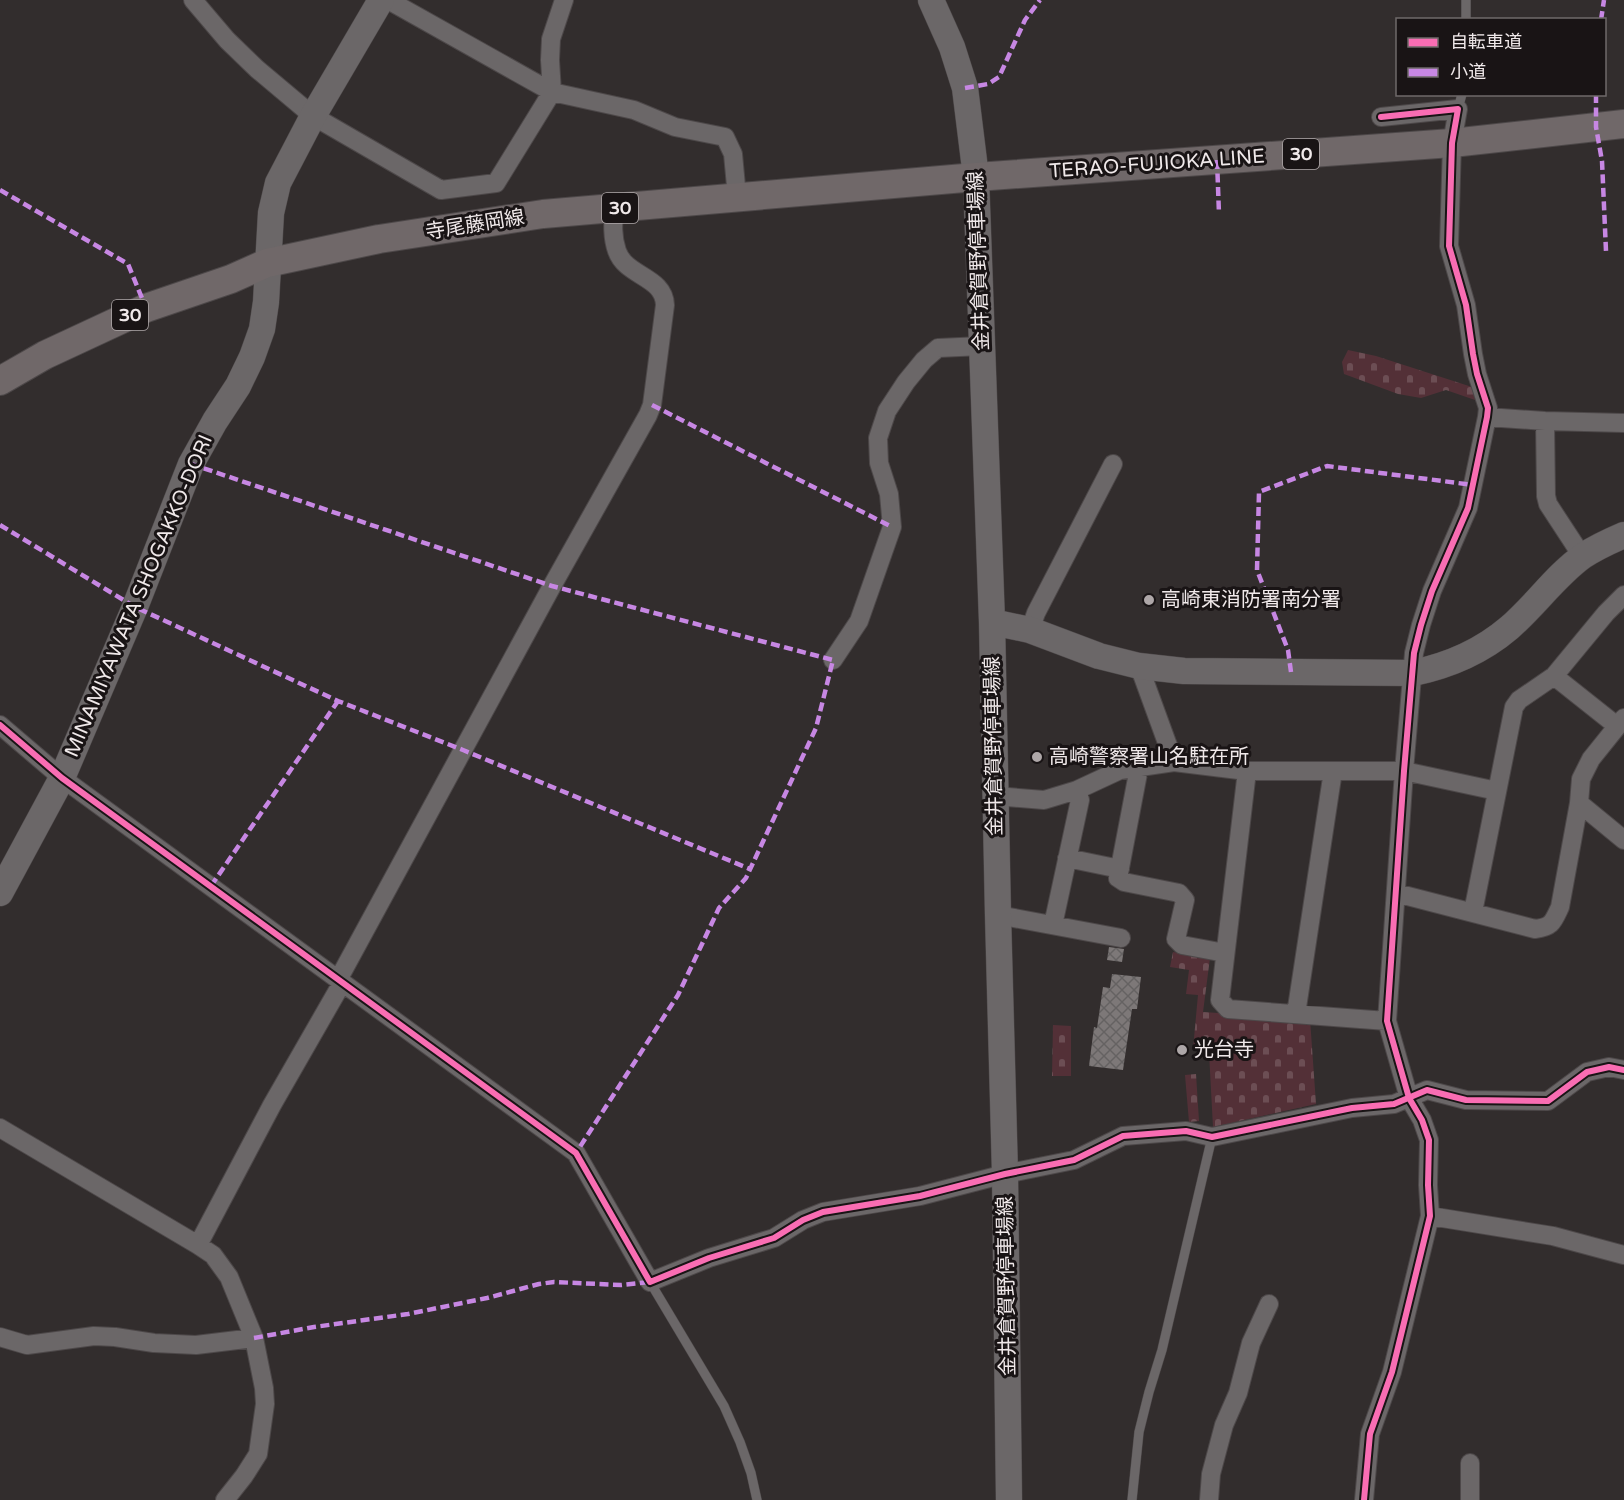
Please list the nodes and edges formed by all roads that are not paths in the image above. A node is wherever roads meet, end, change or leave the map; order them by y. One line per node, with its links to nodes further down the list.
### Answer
1 (193, 0): 10 (street)
2 (381, 0): 10 (street, MINAMIYAWATA SHOGAKKO-DORI)
3 (388, 0): 8 (street)
4 (564, 0): 8 (street)
5 (932, 0): 14 (street, 金井倉賀野停車場線)
6 (1466, 0): 7 (lane)
7 (1466, 18)
8 (552, 92): 10 (street); 15 (street)
9 (1460, 102): 11 (street); 13 (street)
10 (313, 116): 17 (street, MINAMIYAWATA SHOGAKKO-DORI)
11 (1381, 117)
12 (1624, 124): 13 (main road, TERAO-FUJIOKA LINE / 30)
13 (1452, 143): 14 (main road, TERAO-FUJIOKA LINE / 30); 20 (street)
14 (976, 177): 15 (main road, 寺尾藤岡線 / 30); 18 (street, 金井倉賀野停車場線)
15 (737, 198): 16 (main road, 寺尾藤岡線 / 30)
16 (614, 208): 17 (main road, 寺尾藤岡線 / 30); 55 (street)
17 (267, 263): 19 (main road, 寺尾藤岡線 / 30); 40 (street, MINAMIYAWATA SHOGAKKO-DORI)
18 (982, 346): 27 (street, 金井倉賀野停車場線); 29 (street)
19 (0, 381)
20 (1487, 417): 21 (street); 31 (street)
21 (1545, 422): 22 (street); 25 (street)
22 (1624, 423)
23 (1113, 464): 28 (street)
24 (1624, 535): 25 (street)
25 (1582, 556): 31 (street)
26 (1624, 595): 32 (street)
27 (992, 622): 28 (street); 43 (street, 金井倉賀野停車場線)
28 (1030, 630): 30 (street)
29 (833, 660)
30 (1139, 666): 31 (street); 35 (street)
31 (1413, 673): 39 (street)
32 (1554, 676): 33 (street); 42 (street)
33 (1620, 722): 44 (street)
34 (0, 724): 40 (street)
35 (1174, 762): 36 (street); 37 (street)
36 (1139, 768): 41 (street); 47 (street)
37 (1246, 771): 38 (street); 54 (street)
38 (1333, 771): 39 (street); 56 (street)
39 (1404, 771): 42 (street); 49 (street)
40 (62, 778): 48 (street, MINAMIYAWATA SHOGAKKO-DORI); 55 (street)
41 (1077, 789): 43 (street); 46 (street)
42 (1497, 792): 50 (street)
43 (995, 796): 51 (street, 金井倉賀野停車場線)
44 (1579, 803): 45 (street); 50 (street)
45 (1624, 840)
46 (1067, 858): 47 (street); 52 (street)
47 (1120, 869): 54 (street)
48 (0, 893)
49 (1396, 893): 50 (street); 57 (street)
50 (1473, 912)
51 (998, 915): 52 (street); 62 (street, 金井倉賀野停車場線)
52 (1053, 925): 53 (street)
53 (1121, 938)
54 (1226, 953): 56 (street)
55 (340, 981): 64 (street); 66 (street)
56 (1296, 1014): 57 (street)
57 (1387, 1021): 59 (street)
58 (1624, 1070): 59 (street)
59 (1409, 1098): 61 (street); 63 (street)
60 (0, 1128): 64 (street)
61 (1212, 1137): 62 (street); 74 (lane)
62 (1005, 1174): 66 (street); 73 (street, 金井倉賀野停車場線)
63 (1430, 1216): 65 (street); 76 (street)
64 (198, 1245): 69 (street)
65 (1624, 1255)
66 (650, 1282): 72 (lane)
67 (1269, 1304): 75 (street)
68 (0, 1337): 69 (street)
69 (254, 1338): 71 (street)
70 (1470, 1462): 77 (street)
71 (225, 1500)
72 (757, 1500)
73 (1009, 1500)
74 (1132, 1500)
75 (1209, 1500)
76 (1364, 1500)
77 (1470, 1500)

